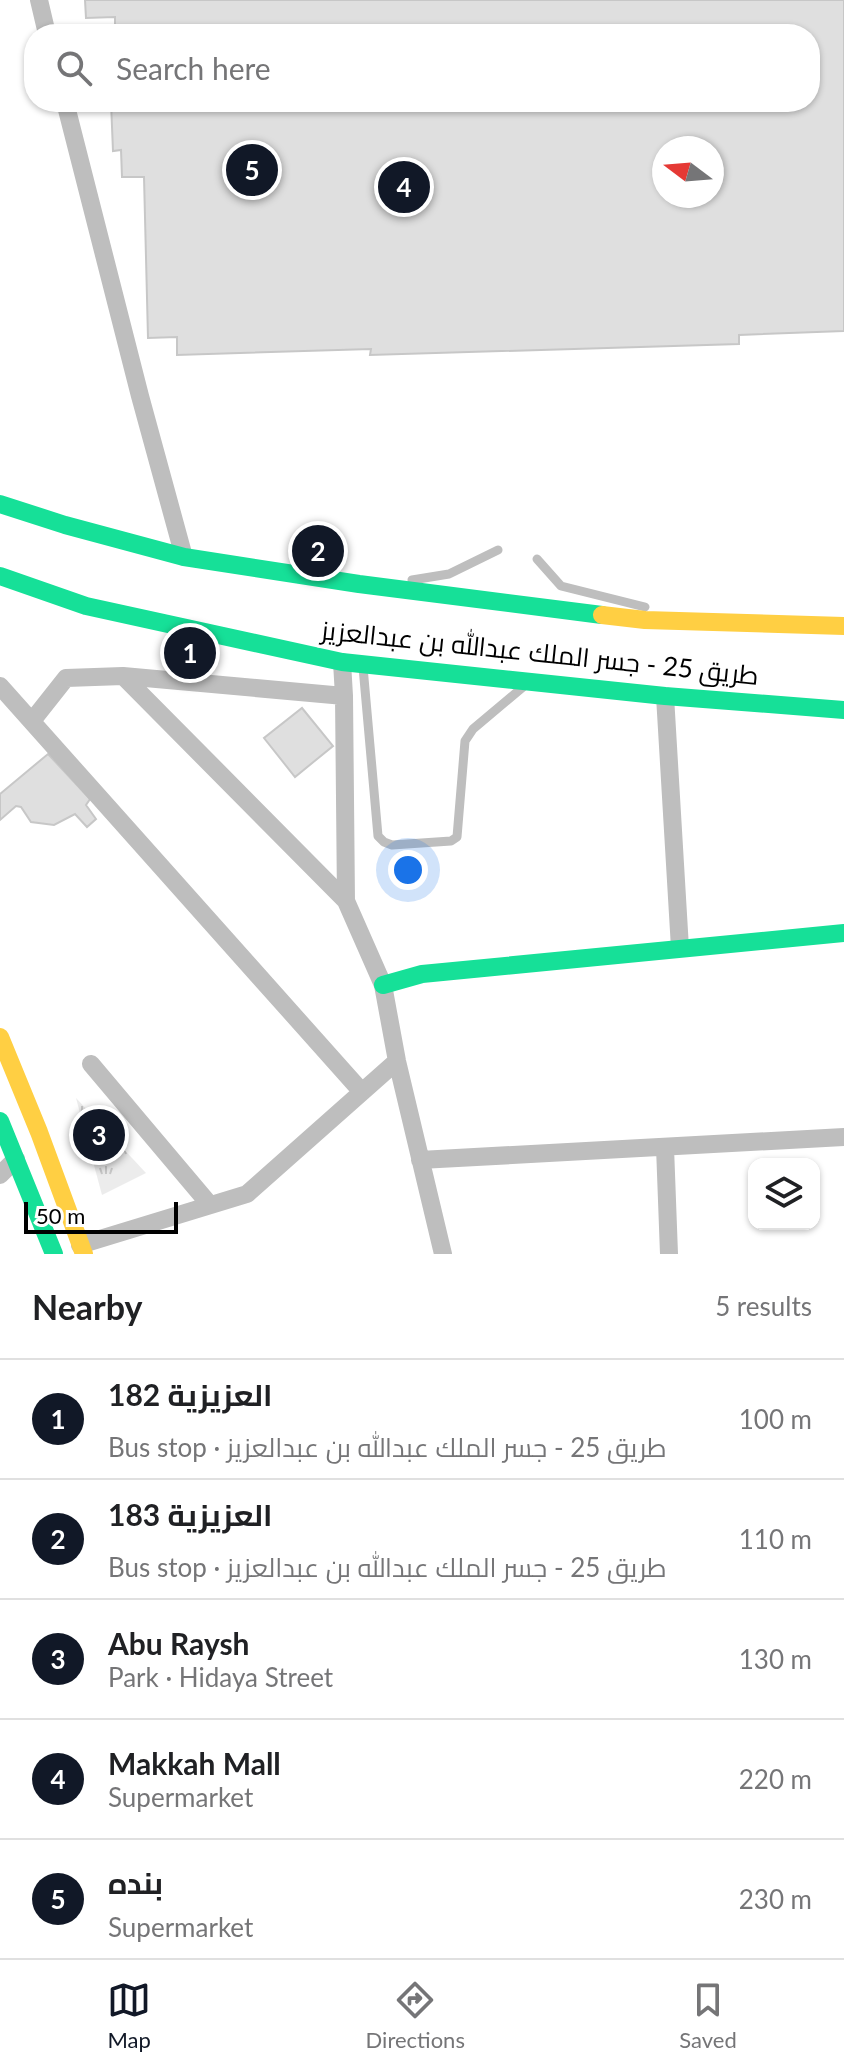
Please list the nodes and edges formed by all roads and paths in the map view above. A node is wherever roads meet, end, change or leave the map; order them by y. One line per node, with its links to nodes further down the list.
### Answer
1 (39, 0): 2 (street)
2 (45, 24)
3 (68, 112): 6 (street)
4 (0, 504): 6 (main road, طريق 25 - جسر الملك عبدالله بن عبدالعزيز)
5 (498, 550): 9 (lane)
6 (184, 557): 9 (main road, طريق 25 - جسر الملك عبدالله بن عبدالعزيز)
7 (537, 559): 10 (lane)
8 (0, 576): 12 (main road, طريق 25 - جسر الملك عبدالله بن عبدالعزيز)
9 (376, 586): 10 (main road, طريق 25 - جسر الملك عبدالله بن عبدالعزيز)
10 (706, 622): 11 (main road, طريق 25 - جسر الملك عبدالله بن عبدالعزيز)
11 (844, 626)
12 (342, 662): 13 (main road, طريق 25 - جسر الملك عبدالله بن عبدالعزيز); 17 (street)
13 (362, 664): 15 (main road, طريق 25 - جسر الملك عبدالله بن عبدالعزيز); 15 (lane)
14 (123, 676): 17 (street); 20 (street); 21 (street)
15 (530, 682): 18 (main road, طريق 25 - جسر الملك عبدالله بن عبدالعزيز)
16 (0, 686): 20 (street)
17 (344, 696): 21 (street)
18 (665, 696): 19 (main road, طريق 25 - جسر الملك عبدالله بن عبدالعزيز); 23 (street)
19 (844, 710)
20 (32, 721): 28 (street)
21 (346, 901): 24 (street)
22 (844, 933): 23 (main road)
23 (680, 948): 24 (main road)
24 (383, 985): 26 (street)
25 (0, 1037): 36 (main road)
26 (397, 1061): 28 (street); 33 (street)
27 (91, 1064): 35 (street)
28 (362, 1092): 35 (street)
29 (0, 1121): 32 (main road)
30 (844, 1137): 31 (street)
31 (665, 1147): 33 (street); 39 (street)
32 (16, 1159): 34 (street); 37 (main road)
33 (420, 1160): 38 (street)
34 (0, 1175)
35 (210, 1205): 36 (street)
36 (82, 1249)
37 (54, 1254)
38 (443, 1254)
39 (669, 1254)

